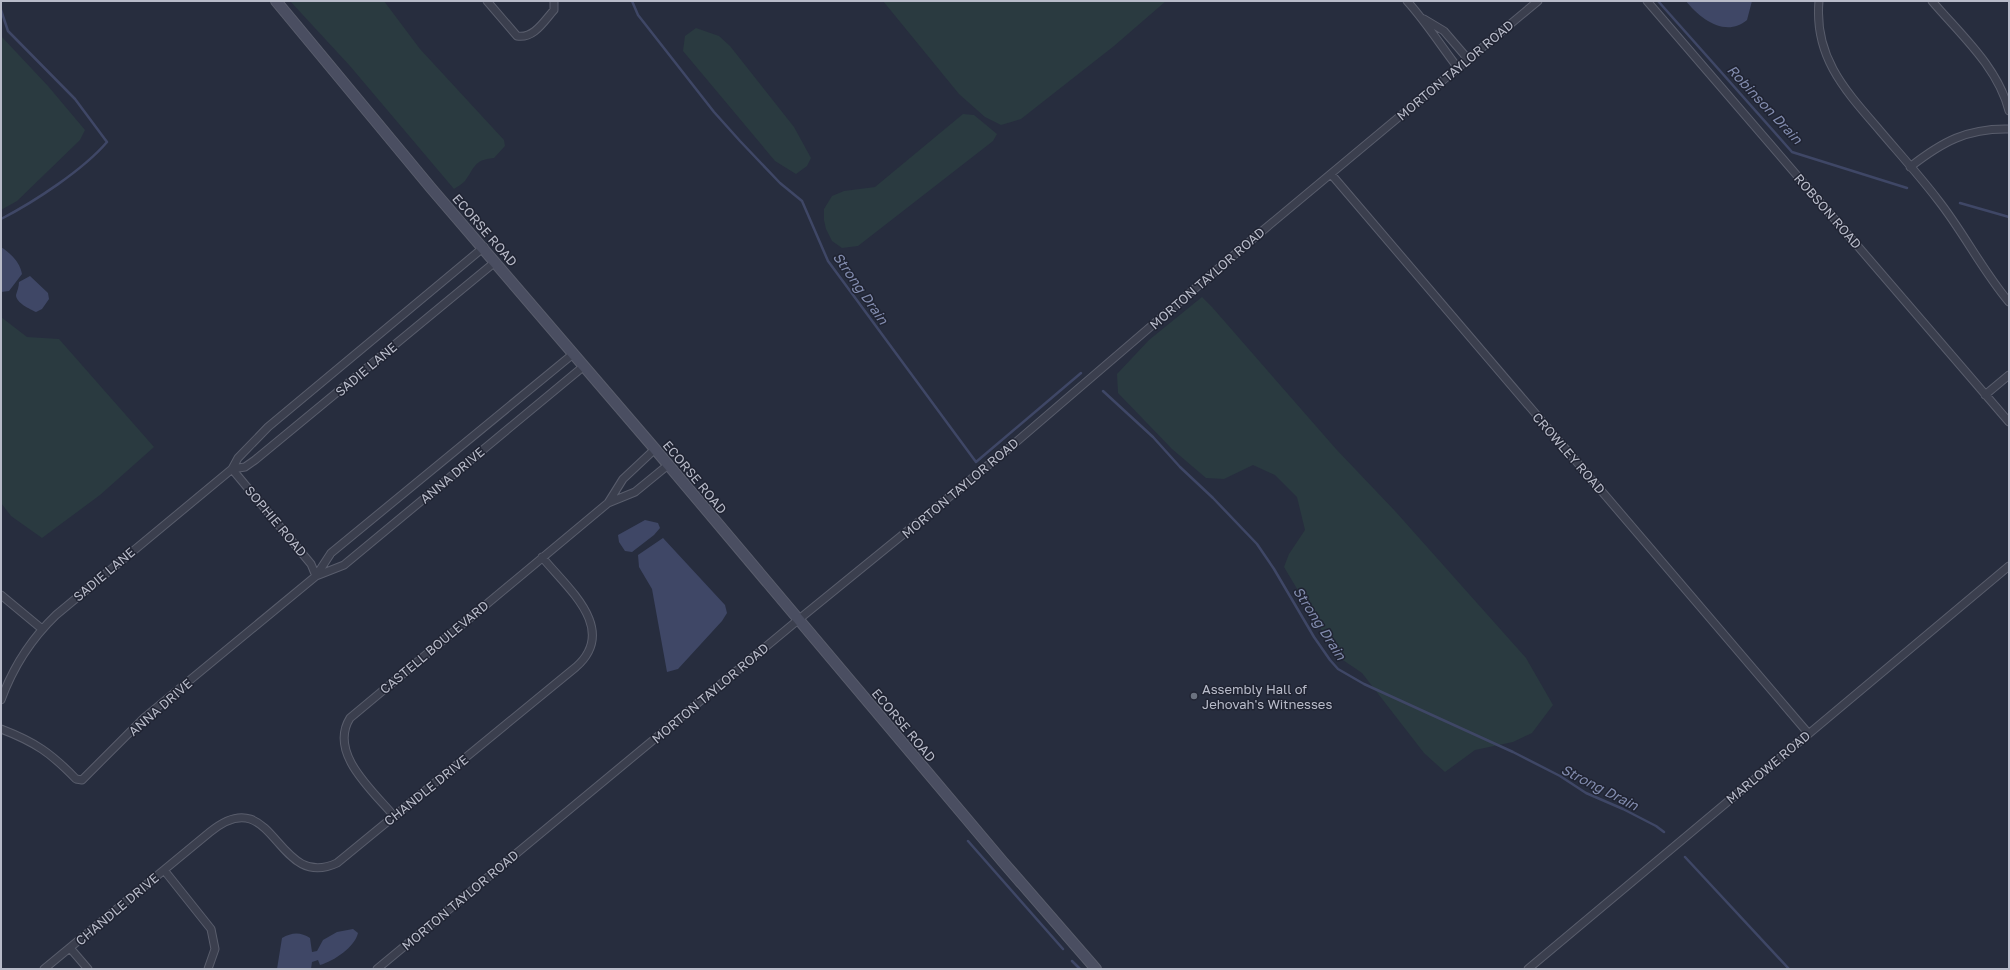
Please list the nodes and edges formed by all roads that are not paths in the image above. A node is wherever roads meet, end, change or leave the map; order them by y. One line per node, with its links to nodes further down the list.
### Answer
1 (276, 1): 16 (main road, ECORSE ROAD)
2 (487, 1): 3 (street)
3 (554, 1)
4 (1407, 1): 9 (street)
5 (1538, 1): 10 (street, MORTON TAYLOR ROAD)
6 (1647, 1): 22 (street, ROBSON ROAD)
7 (1819, 1): 14 (street)
8 (1932, 1): 12 (street)
9 (1423, 18): 10 (street); 11 (street)
10 (1468, 59): 11 (street, MORTON TAYLOR ROAD)
11 (1458, 68): 15 (street, MORTON TAYLOR ROAD)
12 (2009, 111)
13 (2009, 129): 14 (street)
14 (1910, 167): 18 (street)
15 (1331, 174): 32 (street, MORTON TAYLOR ROAD); 36 (street, CROWLEY ROAD)
16 (484, 247): 17 (main road, ECORSE ROAD); 26 (street, SADIE LANE)
17 (495, 262): 19 (main road, ECORSE ROAD); 26 (street, SADIE LANE)
18 (2009, 302)
19 (573, 354): 20 (main road, ECORSE ROAD); 30 (street, ANNA DRIVE)
20 (584, 366): 24 (main road, ECORSE ROAD); 30 (street, ANNA DRIVE)
21 (2009, 375): 22 (street)
22 (1985, 395): 23 (street, ROBSON ROAD)
23 (2009, 422)
24 (655, 450): 25 (main road, ECORSE ROAD); 27 (street, CASTELL BOULEVARD)
25 (668, 465): 27 (street, CASTELL BOULEVARD); 32 (main road, ECORSE ROAD)
26 (232, 469): 30 (street, SOPHIE ROAD); 33 (street, SADIE LANE)
27 (608, 503): 28 (street, CASTELL BOULEVARD)
28 (542, 558): 37 (street, CASTELL BOULEVARD); 37 (street, CHANDLE DRIVE)
29 (2009, 566): 36 (street, MARLOWE ROAD)
30 (316, 576): 35 (street, ANNA DRIVE)
31 (1, 595): 33 (street)
32 (798, 620): 43 (street, MORTON TAYLOR ROAD); 44 (main road, ECORSE ROAD)
33 (42, 628): 34 (street, SADIE LANE)
34 (1, 700)
35 (1, 729)
36 (1808, 733): 45 (street, MARLOWE ROAD)
37 (394, 816): 38 (street, CHANDLE DRIVE)
38 (164, 870): 39 (street, CHANDLE DRIVE); 42 (street, CHANDLE DRIVE)
39 (70, 948): 40 (street, CHANDLE DRIVE); 41 (street, CHANDLE DRIVE)
40 (45, 968)
41 (88, 969)
42 (208, 969)
43 (378, 969)
44 (1096, 969)
45 (1528, 969)

